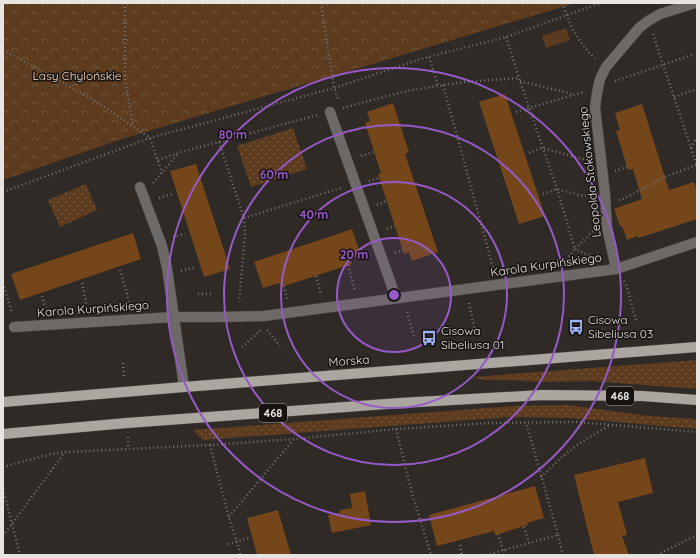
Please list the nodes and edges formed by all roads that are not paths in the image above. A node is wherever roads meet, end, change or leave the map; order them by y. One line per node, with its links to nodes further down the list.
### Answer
1 (695, 3): 5 (street, Leopolda Stokowskiego)
2 (330, 112): 6 (street)
3 (140, 188): 7 (street)
4 (697, 242): 5 (street, Karola Kurpińskiego)
5 (616, 269): 6 (street, Karola Kurpińskiego)
6 (396, 298): 7 (street, Karola Kurpińskiego)
7 (173, 317): 8 (street, Karola Kurpińskiego); 10 (street)
8 (14, 327)
9 (697, 347): 10 (main road, Morska)
10 (184, 387): 12 (main road, Morska)
11 (697, 400): 13 (main road, 468)
12 (3, 402)
13 (3, 434)

